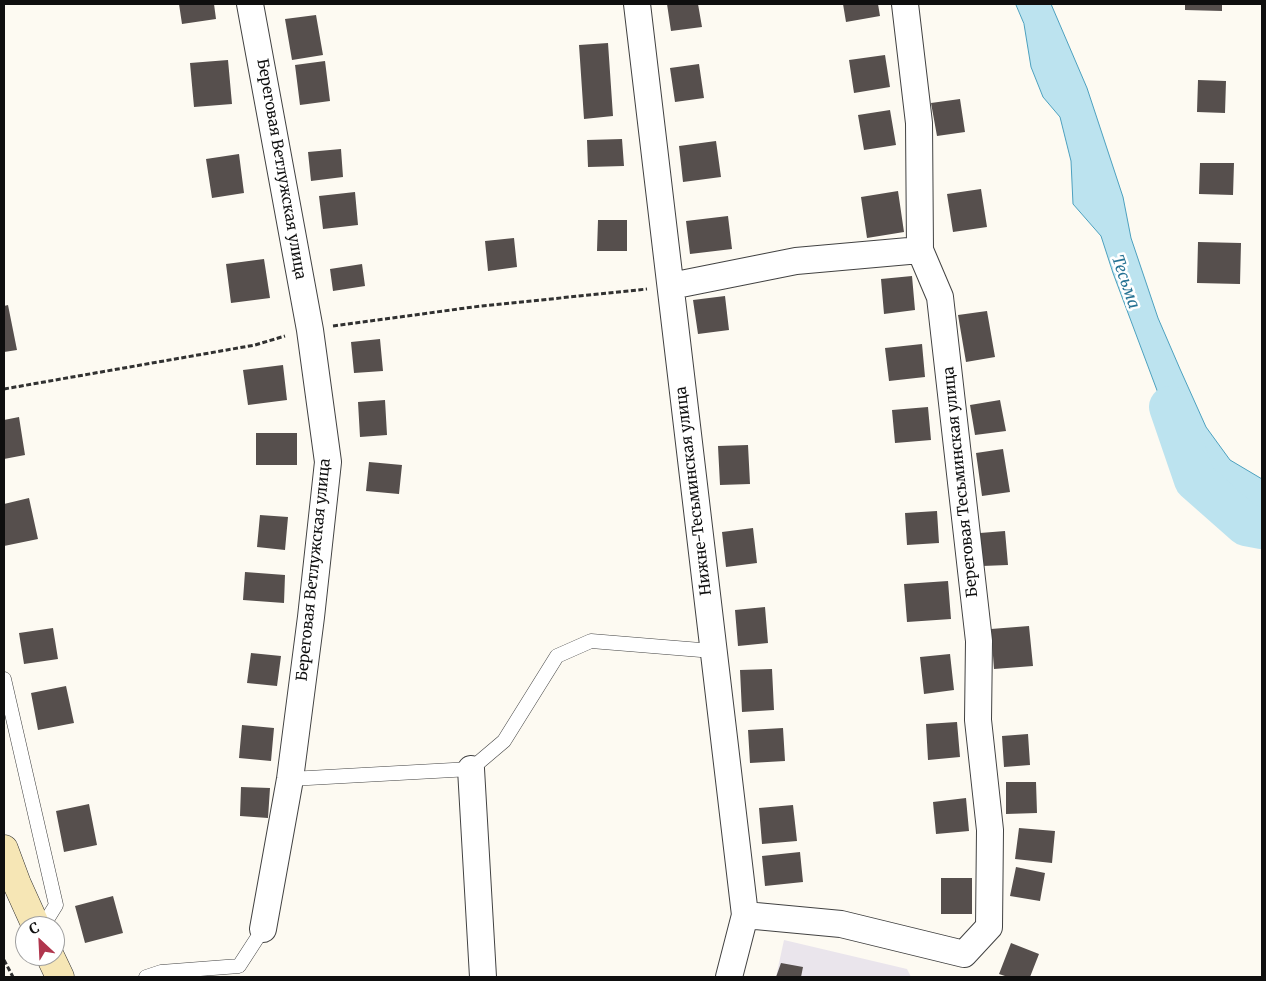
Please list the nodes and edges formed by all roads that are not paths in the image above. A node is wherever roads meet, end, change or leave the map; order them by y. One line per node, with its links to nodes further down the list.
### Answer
1 (250, 4): 9 (street, Береговая Ветлужская улица)
2 (637, 4): 5 (street, Нижне-Тесьминская улица)
3 (905, 4): 4 (street, Береговая Тесьминская улица)
4 (920, 250): 5 (street); 11 (street, Береговая Тесьминская улица)
5 (671, 286): 6 (street, Нижне-Тесьминская улица)
6 (713, 651): 8 (lane); 11 (street, Нижне-Тесьминская улица)
7 (4, 679): 13 (lane)
8 (471, 769): 9 (lane); 16 (street)
9 (290, 779): 14 (street, Береговая Ветлужская улица)
10 (4, 848): 12 (main road)
11 (745, 915): 17 (street, Нижне-Тесьминская улица)
12 (31, 916)
13 (49, 916)
14 (263, 929): 15 (lane)
15 (146, 977)
16 (482, 977)
17 (729, 977)

